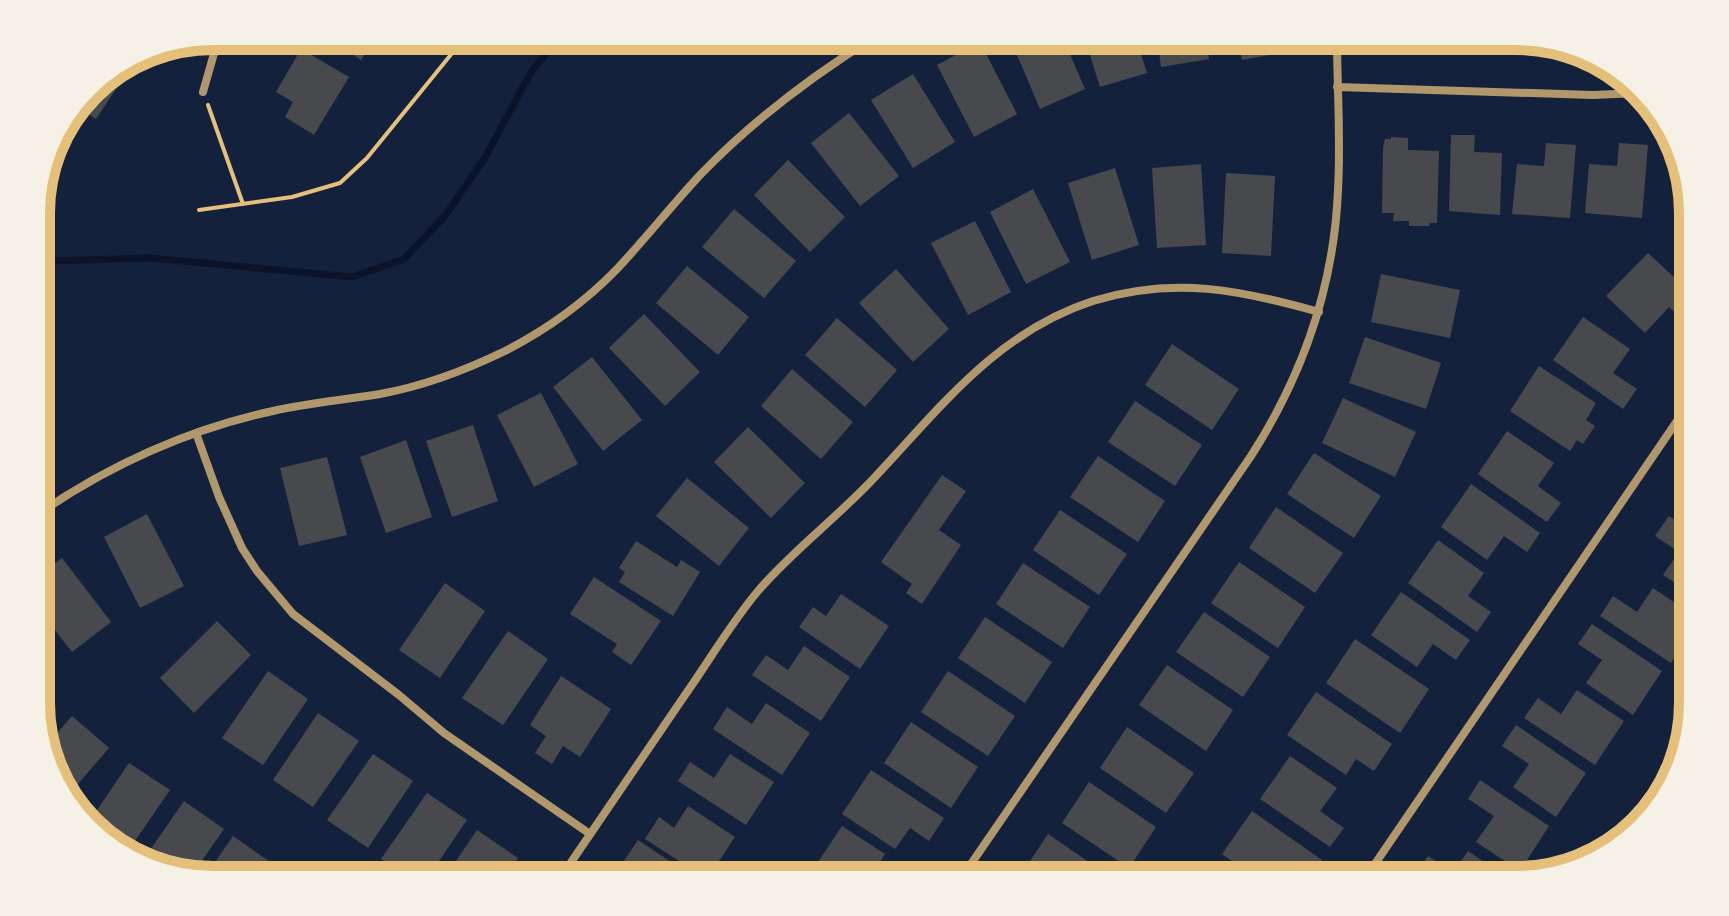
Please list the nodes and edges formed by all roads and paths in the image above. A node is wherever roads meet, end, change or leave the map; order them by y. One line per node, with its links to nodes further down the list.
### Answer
1 (215, 50): 6 (street)
2 (455, 50): 8 (path)
3 (854, 50): 12 (street)
4 (1337, 50): 5 (street)
5 (1337, 87): 7 (street); 10 (street)
6 (203, 92): 8 (path)
7 (1627, 94)
8 (243, 204): 9 (path)
9 (199, 210)
10 (1319, 312): 14 (street); 16 (street)
11 (1679, 418): 17 (street)
12 (196, 433): 13 (street); 14 (street)
13 (50, 507)
14 (590, 834): 15 (street)
15 (568, 866)
16 (970, 866)
17 (1374, 866)

